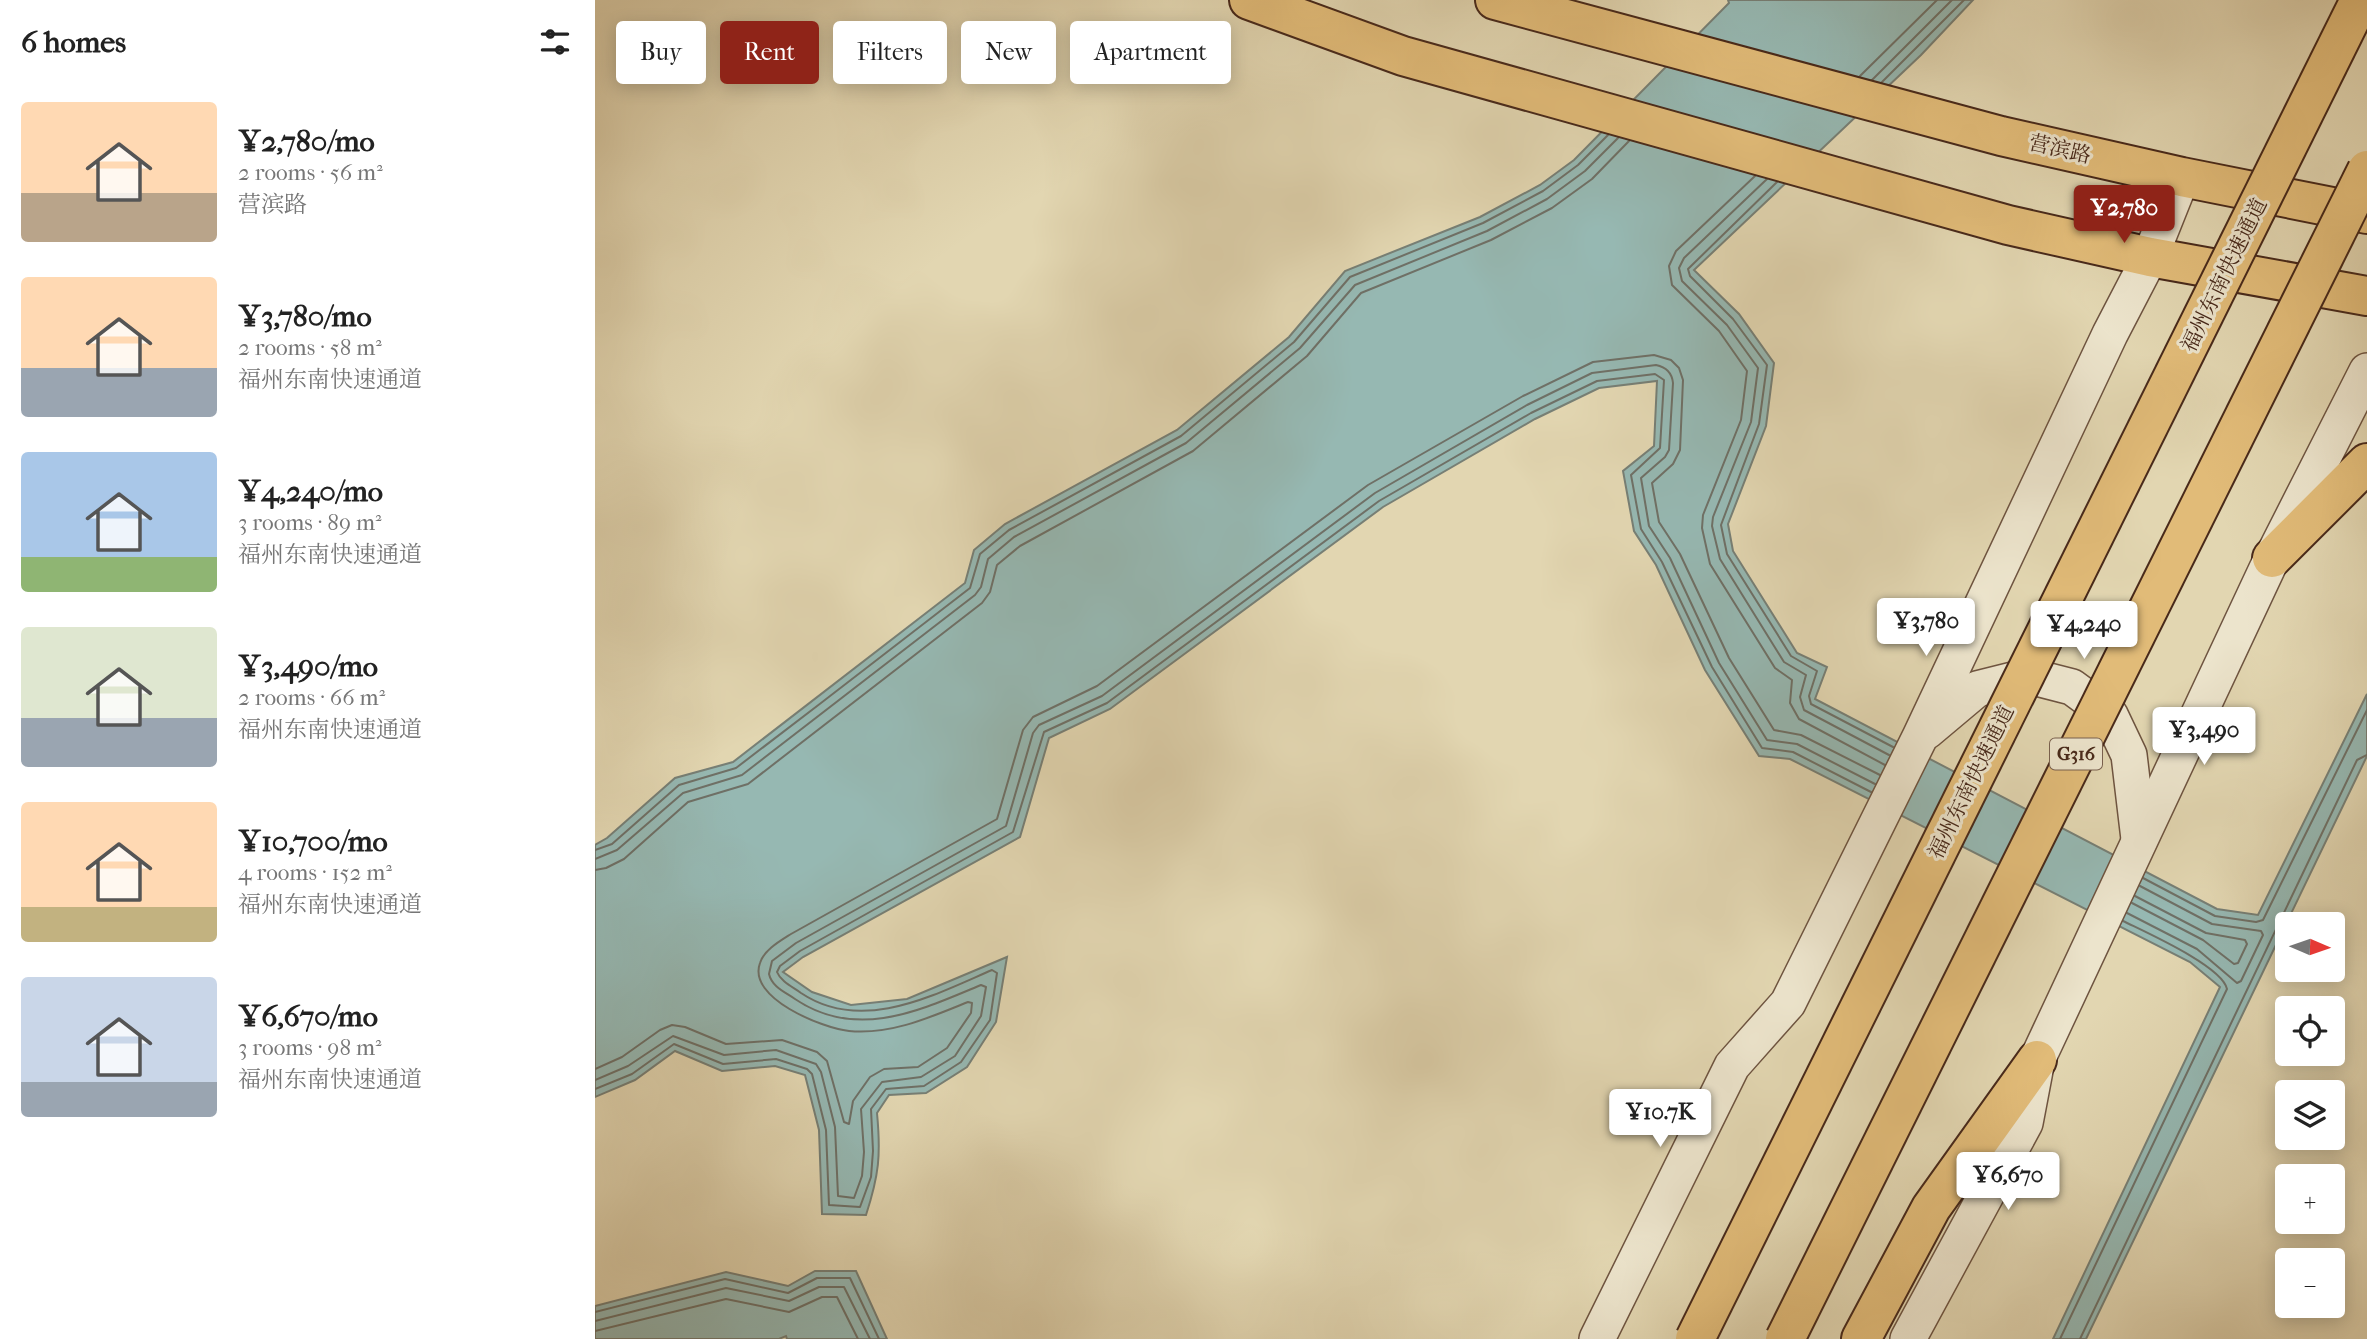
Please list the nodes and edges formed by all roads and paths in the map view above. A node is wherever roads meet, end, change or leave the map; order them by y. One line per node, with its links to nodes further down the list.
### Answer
1 (1249, 0): 7 (main road)
2 (1495, 0): 5 (main road, 营滨路)
3 (2360, 0): 16 (main road, 福州东南快速通道, bridge)
4 (2367, 170): 17 (main road, G316, bridge)
5 (2182, 177): 6 (main road, 营滨路); 7 (street)
6 (2367, 214)
7 (2150, 257): 8 (main road); 12 (street)
8 (2367, 296)
9 (2367, 371): 11 (street)
10 (2367, 463): 11 (main road)
11 (2272, 558): 13 (street)
12 (1920, 737): 13 (street); 15 (street)
13 (2139, 839): 14 (street)
14 (2037, 1060): 18 (main road); 19 (street)
15 (1597, 1339)
16 (1695, 1339)
17 (1786, 1339)
18 (1861, 1339)
19 (1908, 1339)

